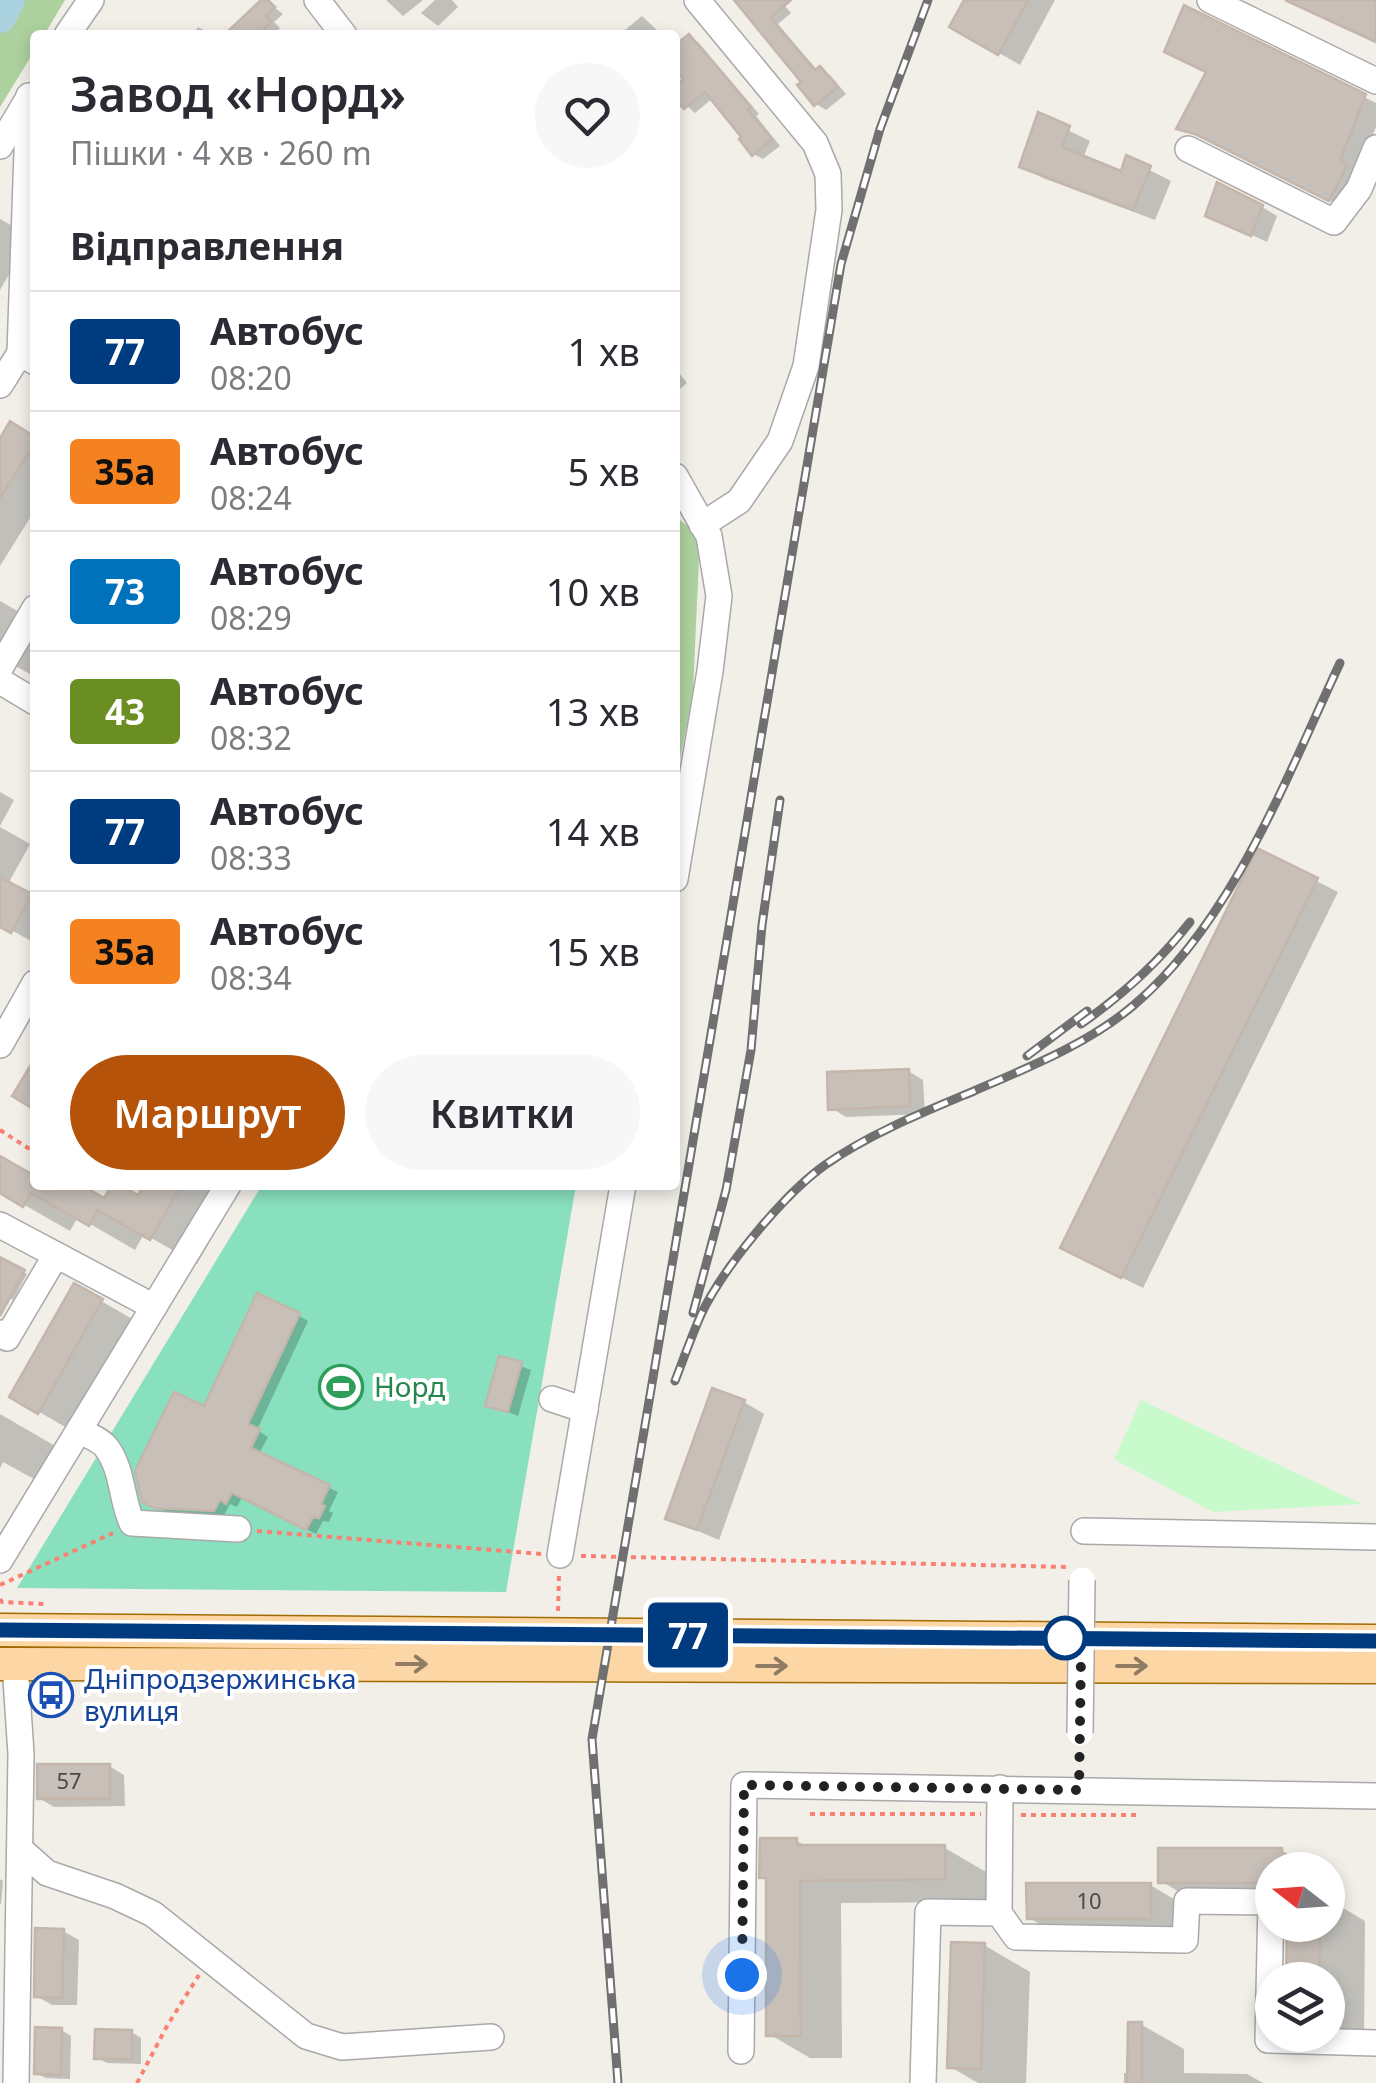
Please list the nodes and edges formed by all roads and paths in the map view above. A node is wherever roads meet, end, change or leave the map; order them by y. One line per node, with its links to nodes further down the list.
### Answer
1 (91, 0): 4 (street)
2 (697, 0): 14 (street)
3 (1210, 0): 5 (street)
4 (70, 30)
5 (1376, 81)
6 (30, 100): 7 (street)
7 (0, 146)
8 (1376, 148): 9 (street)
9 (1188, 150)
10 (30, 252): 11 (street)
11 (28, 357): 12 (street)
12 (0, 385)
13 (680, 485): 14 (street)
14 (702, 525): 19 (street)
15 (30, 617): 16 (street)
16 (0, 668)
17 (0, 681): 18 (street)
18 (30, 699)
19 (680, 849)
20 (30, 992): 21 (street)
21 (0, 1044)
22 (0, 1130): 23 (path)
23 (30, 1144)
24 (225, 1190): 28 (street)
25 (622, 1190): 31 (street)
26 (0, 1225): 27 (street)
27 (56, 1255): 28 (street); 29 (street)
28 (154, 1307): 32 (street)
29 (0, 1334)
30 (552, 1398): 31 (street)
31 (584, 1410): 37 (street)
32 (79, 1430): 33 (street); 38 (street)
33 (124, 1507): 34 (street); 40 (path)
34 (238, 1530): 37 (path)
35 (1084, 1531): 36 (street)
36 (1376, 1538)
37 (560, 1556): 39 (path)
38 (0, 1560)
39 (1082, 1580): 46 (street, bridge)
40 (0, 1585)
41 (0, 1630): 42 (main road)
42 (1376, 1640)
43 (7, 1664): 44 (main road, one-way to 44); 45 (street)
44 (1376, 1667)
45 (9, 1724): 52 (street)
46 (1080, 1733)
47 (1000, 1788): 48 (street); 50 (street); 57 (street)
48 (1376, 1796)
49 (810, 1814): 50 (path)
50 (1000, 1814): 51 (path); 53 (street)
51 (1159, 1815)
52 (20, 1849): 54 (street); 58 (street)
53 (999, 1913): 56 (street); 60 (street)
54 (210, 1958): 55 (street); 59 (path)
55 (491, 2038)
56 (1376, 2042)
57 (741, 2051)
58 (16, 2083)
59 (137, 2083)
60 (923, 2083)

